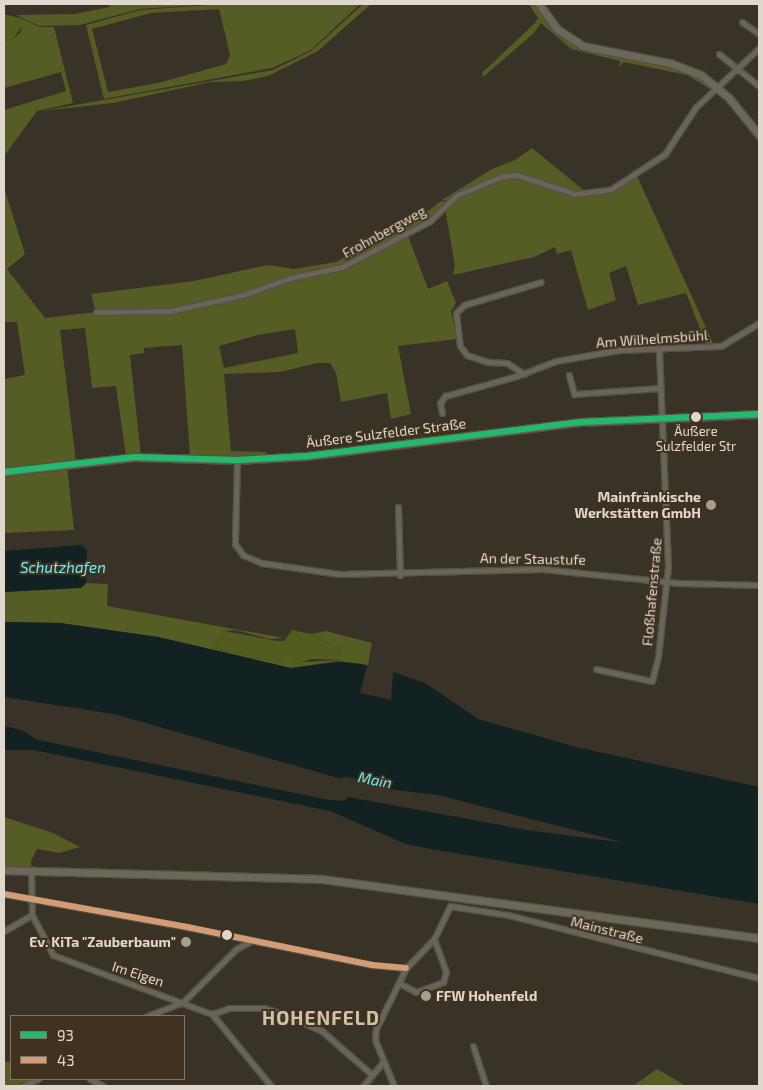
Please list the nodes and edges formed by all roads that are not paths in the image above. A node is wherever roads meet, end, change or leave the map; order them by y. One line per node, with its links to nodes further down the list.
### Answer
1 (539, 4): 8 (main road)
2 (742, 22): 3 (street)
3 (759, 34)
4 (759, 48): 6 (street, Frohnbergweg)
5 (719, 54): 6 (street)
6 (737, 69): 7 (street); 8 (street, Frohnbergweg)
7 (759, 86)
8 (719, 88): 9 (main road); 11 (street, Frohnbergweg)
9 (759, 135)
10 (541, 282): 14 (street)
11 (96, 312)
12 (759, 323): 13 (street, Am Wilhelmsbühl)
13 (659, 350): 14 (street, Am Wilhelmsbühl); 16 (street, Floßhafenstraße)
14 (524, 374): 17 (street, Am Wilhelmsbühl)
15 (569, 375): 16 (street)
16 (660, 388): 19 (street, Floßhafenstraße)
17 (442, 413)
18 (759, 414): 19 (main road, Äußere Sulzfelder Straße)
19 (660, 418): 20 (main road, Äußere Sulzfelder Straße); 24 (street, Floßhafenstraße)
20 (238, 460): 21 (main road, Äußere Sulzfelder Straße); 23 (street, An der Staustufe)
21 (4, 472)
22 (398, 507): 23 (street)
23 (400, 575): 24 (street, An der Staustufe)
24 (666, 580): 25 (street, An der Staustufe); 26 (street, Floßhafenstraße)
25 (759, 585)
26 (596, 669)
27 (4, 870): 28 (main road)
28 (31, 871): 30 (street); 33 (main road)
29 (4, 894): 30 (street)
30 (33, 899): 31 (street); 35 (street)
31 (32, 916): 32 (street); 39 (street, Im Eigen)
32 (4, 931)
33 (759, 938)
34 (434, 939): 36 (street); 37 (street, Mainstraße); 38 (street)
35 (253, 940): 36 (street); 39 (street)
36 (406, 968): 38 (street)
37 (759, 978)
38 (399, 983): 43 (street)
39 (183, 1002): 40 (street, Im Eigen); 41 (street)
40 (212, 1014): 44 (street); 45 (street, Im Eigen)
41 (150, 1015)
42 (473, 1046): 48 (street)
43 (383, 1062): 44 (street); 47 (street)
44 (372, 1075): 46 (street)
45 (271, 1086)
46 (363, 1086)
47 (394, 1086)
48 (486, 1086)

